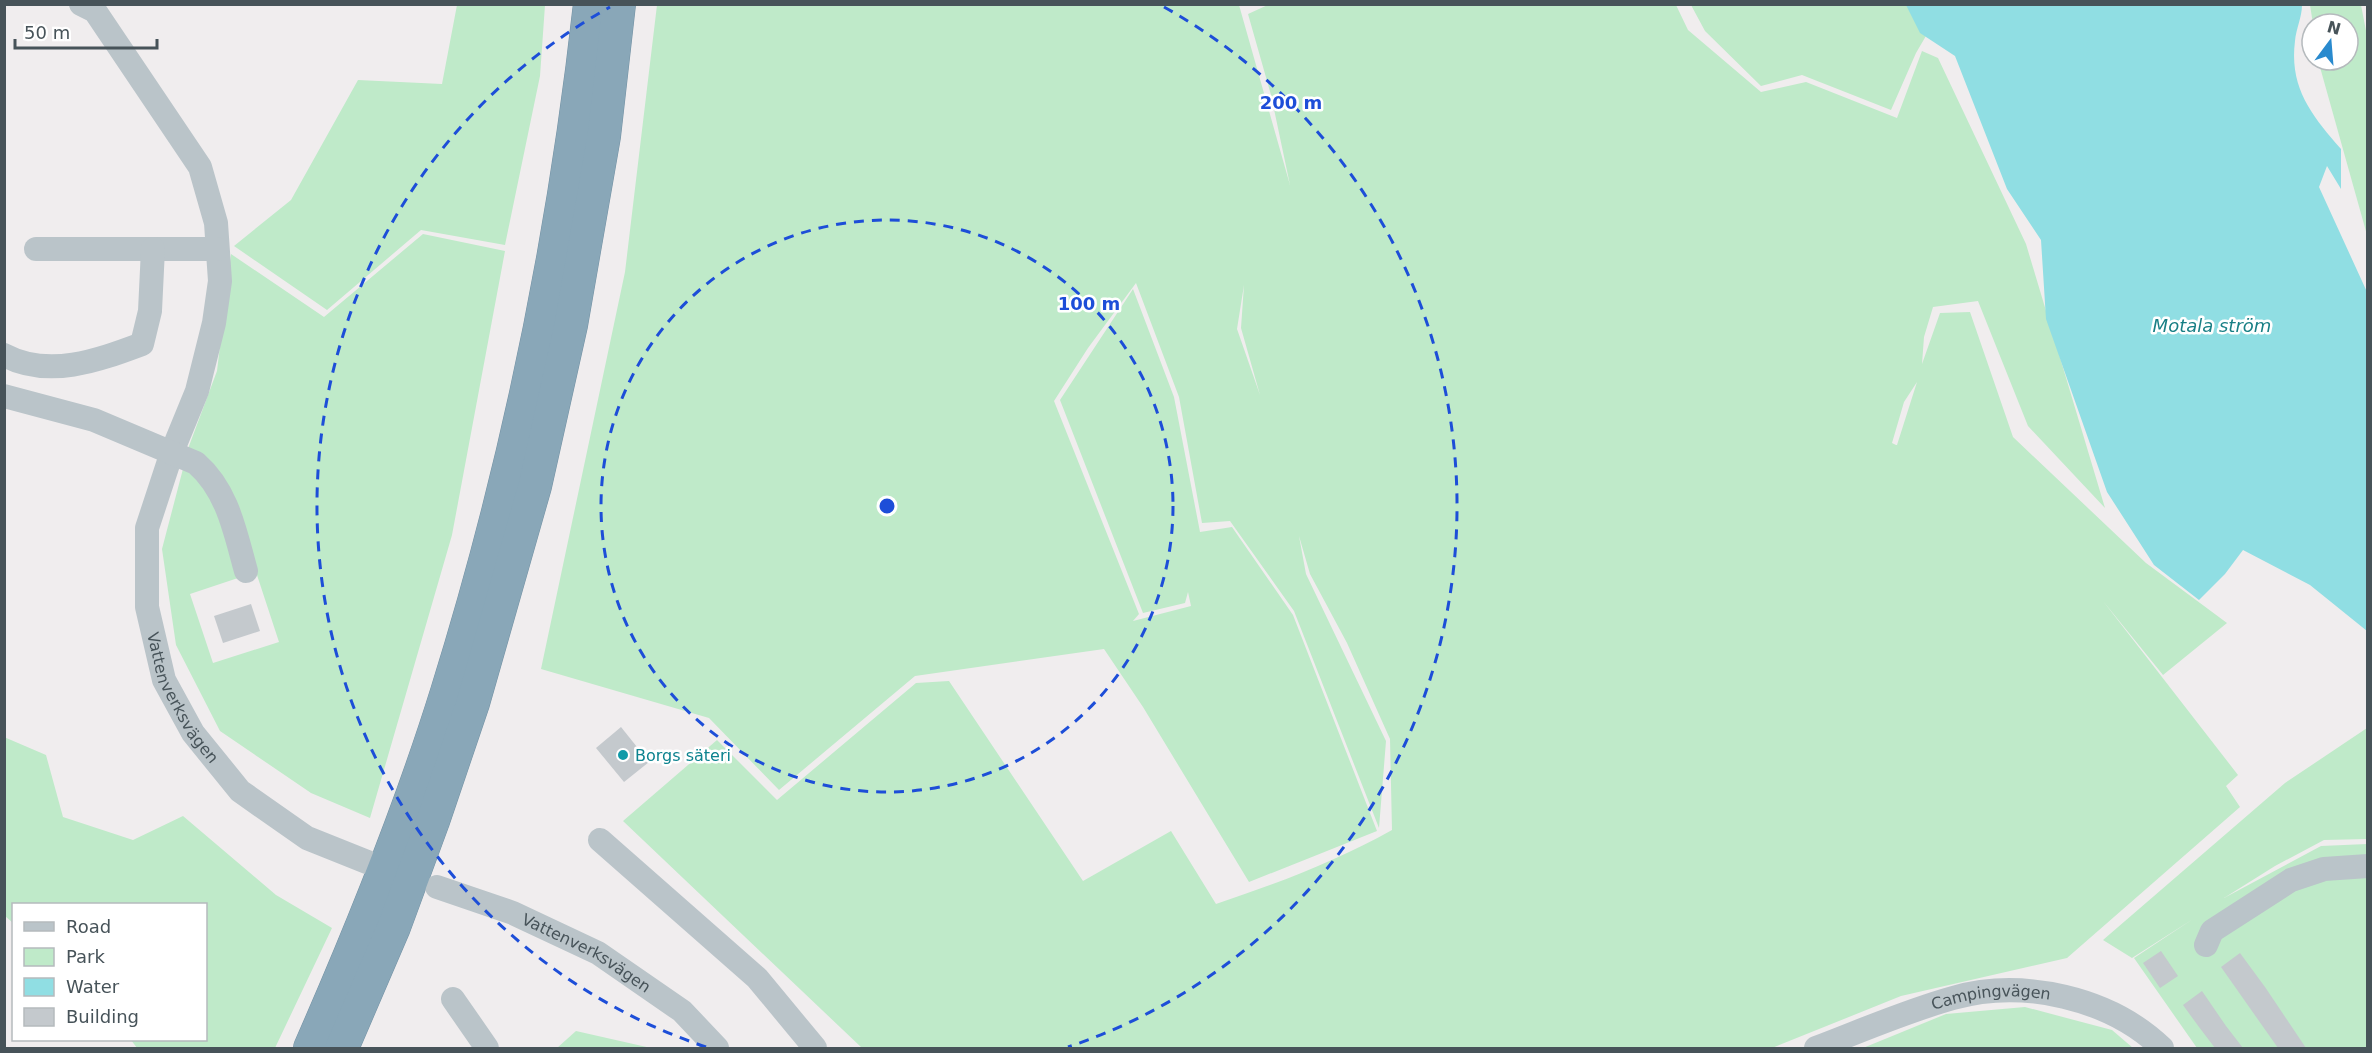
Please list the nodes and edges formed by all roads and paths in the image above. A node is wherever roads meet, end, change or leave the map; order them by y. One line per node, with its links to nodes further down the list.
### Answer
1 (81, 4): 6 (street, Vattenverksvägen)
2 (590, 4): 17 (highway)
3 (619, 4): 18 (highway)
4 (36, 249): 5 (street)
5 (153, 249): 6 (street); 7 (street)
6 (217, 249): 9 (street, Vattenverksvägen)
7 (4, 355)
8 (4, 396): 9 (street)
9 (172, 452): 10 (street); 12 (street, Vattenverksvägen)
10 (246, 572)
11 (600, 840): 21 (street)
12 (367, 862)
13 (2367, 866): 15 (street)
14 (437, 887): 20 (street, Vattenverksvägen)
15 (2206, 945)
16 (453, 999): 19 (street)
17 (310, 1048)
18 (342, 1048)
19 (487, 1048)
20 (717, 1048)
21 (815, 1048)
22 (1816, 1048): 23 (street, Campingvägen)
23 (2162, 1048)

